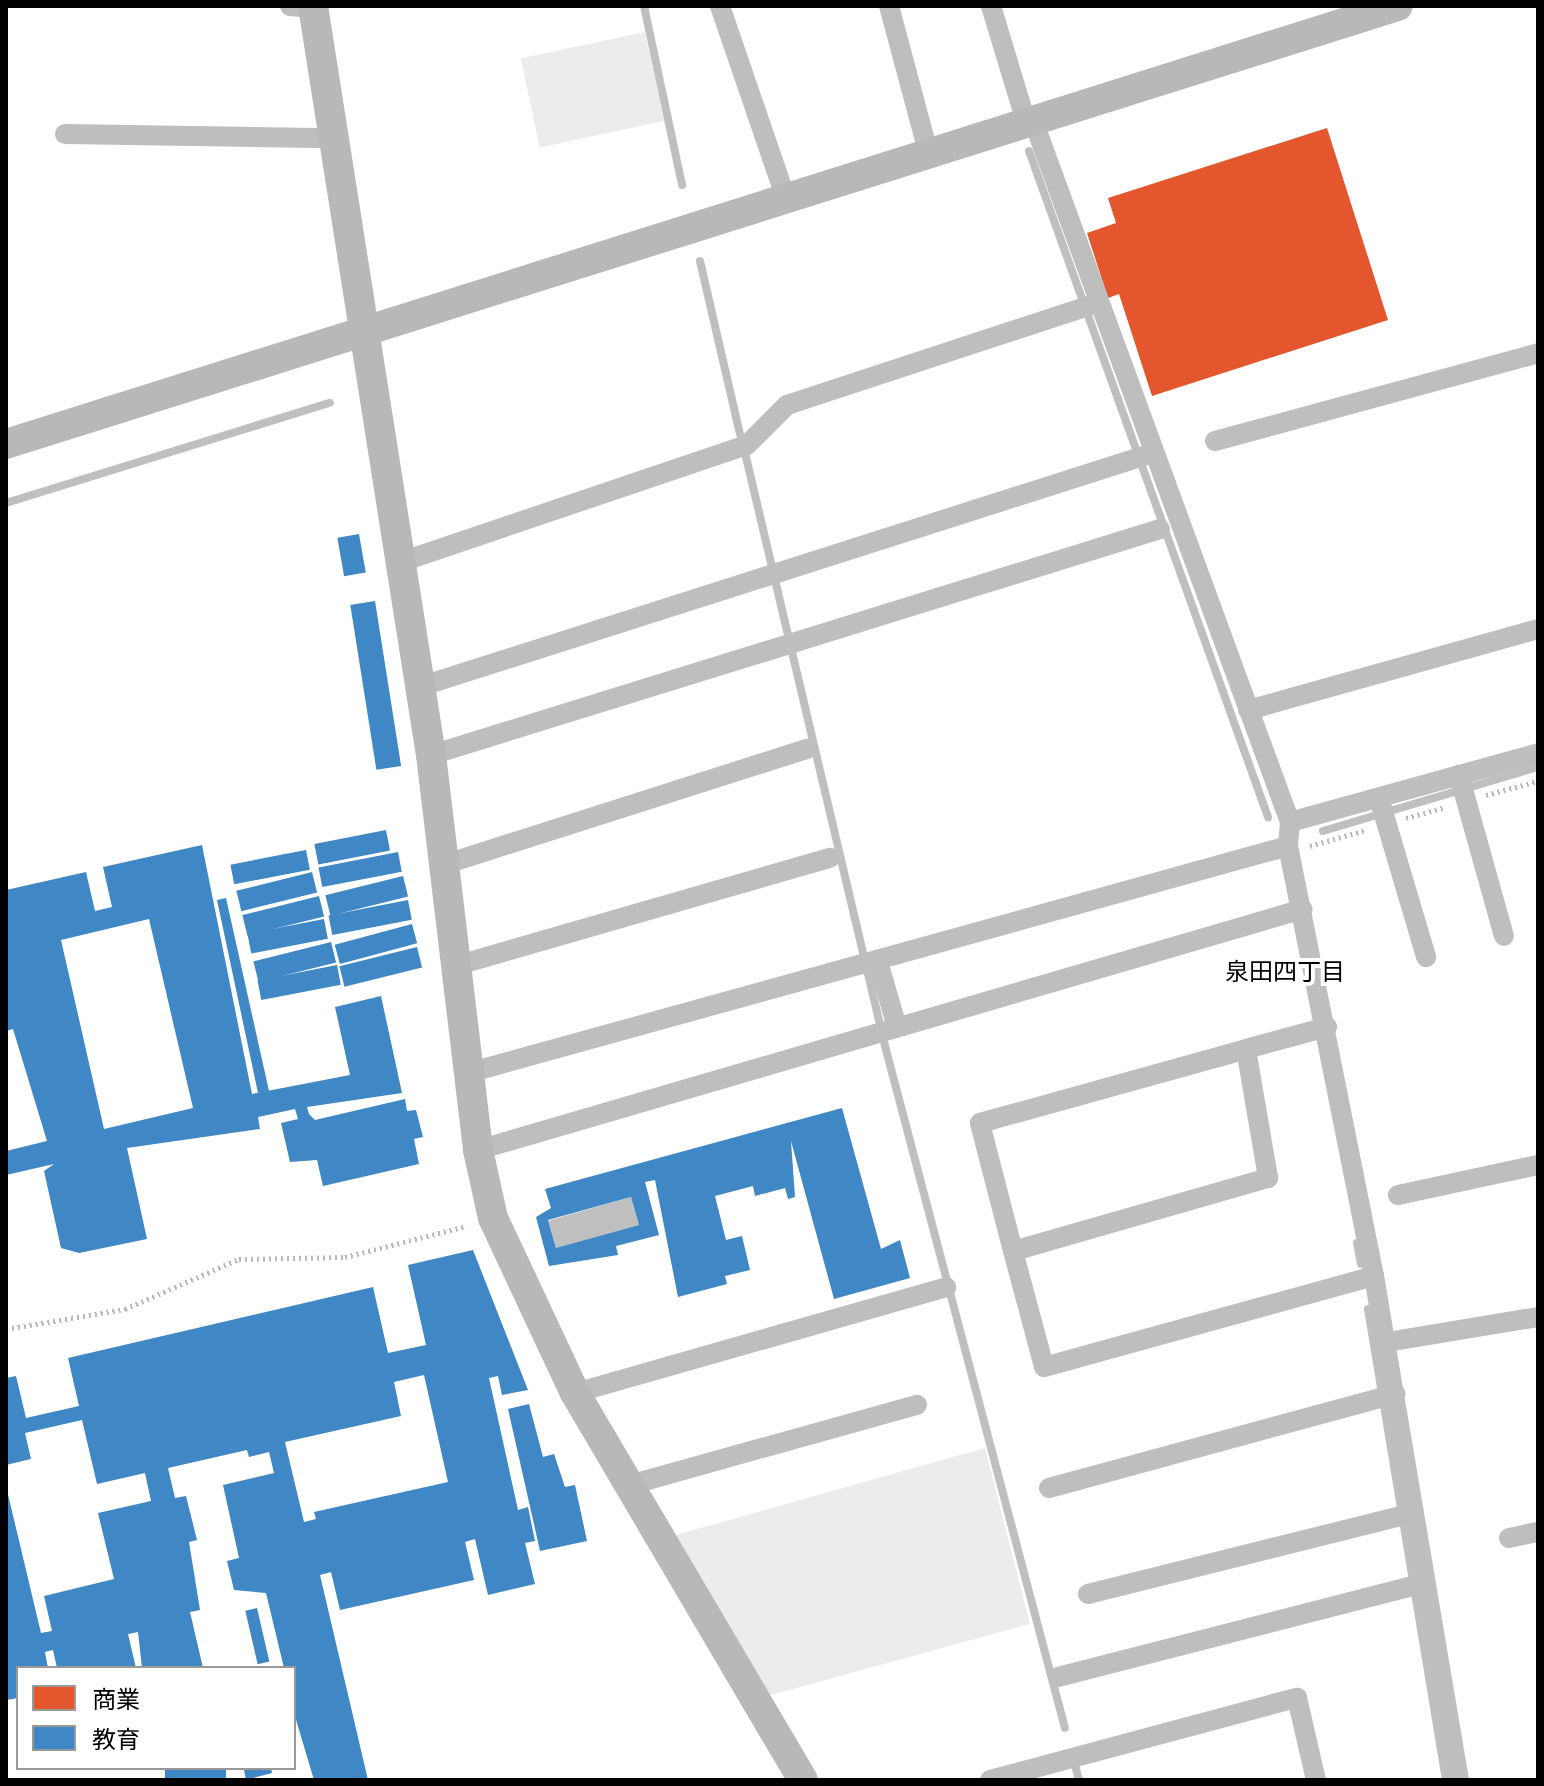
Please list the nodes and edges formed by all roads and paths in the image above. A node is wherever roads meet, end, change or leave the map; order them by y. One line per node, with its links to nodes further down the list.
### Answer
1 (720, 6): 10 (street)
2 (889, 6): 9 (street)
3 (991, 6): 6 (street)
4 (1398, 6): 6 (street)
5 (306, 7): 8 (street)
6 (1031, 124): 9 (street); 11 (street)
7 (65, 134): 8 (street)
8 (332, 138): 12 (street)
9 (929, 155): 10 (street)
10 (786, 199): 12 (street)
11 (1090, 305): 16 (street); 18 (street)
12 (361, 329): 15 (street); 18 (street)
13 (1538, 353): 14 (street)
14 (1215, 441)
15 (6, 444)
16 (1144, 456): 20 (street); 21 (street)
17 (1160, 529): 24 (street)
18 (401, 562): 20 (street)
19 (1538, 629): 21 (street)
20 (419, 687): 24 (street)
21 (1248, 710): 28 (street)
22 (807, 749): 31 (street)
23 (1538, 753): 26 (street)
24 (431, 755): 31 (street)
25 (1538, 781): 26 (path)
26 (1463, 789): 27 (street); 27 (path); 33 (street)
27 (1384, 813): 28 (street); 29 (path); 34 (street)
28 (1290, 822): 29 (street)
29 (1288, 849): 32 (street); 35 (street)
30 (830, 858): 36 (street)
31 (443, 865): 36 (street)
32 (1303, 909): 37 (street); 38 (street)
33 (1504, 936)
34 (1426, 957)
35 (869, 964): 38 (street); 40 (street)
36 (455, 966): 40 (street)
37 (1327, 1027): 39 (street); 46 (street)
38 (887, 1030): 41 (street)
39 (1246, 1049): 45 (street); 45 (street)
40 (468, 1073): 41 (street)
41 (478, 1150): 51 (street)
42 (1538, 1165): 43 (street)
43 (1398, 1195)
44 (475, 1224): 49 (path)
45 (1013, 1251): 46 (street)
46 (1374, 1276): 50 (street)
47 (946, 1287): 51 (street)
48 (1538, 1317): 50 (street)
49 (6, 1329)
50 (1387, 1342): 52 (street)
51 (575, 1393): 54 (street)
52 (1386, 1396): 55 (street); 56 (street)
53 (917, 1405): 54 (street)
54 (626, 1486): 62 (street)
55 (1049, 1488)
56 (1405, 1515): 59 (street); 60 (street)
57 (1538, 1532): 58 (street)
58 (1509, 1538)
59 (1416, 1585): 61 (street); 65 (street)
60 (1088, 1594)
61 (1058, 1677)
62 (803, 1780)
63 (990, 1780): 64 (street)
64 (1316, 1780)
65 (1459, 1780)

